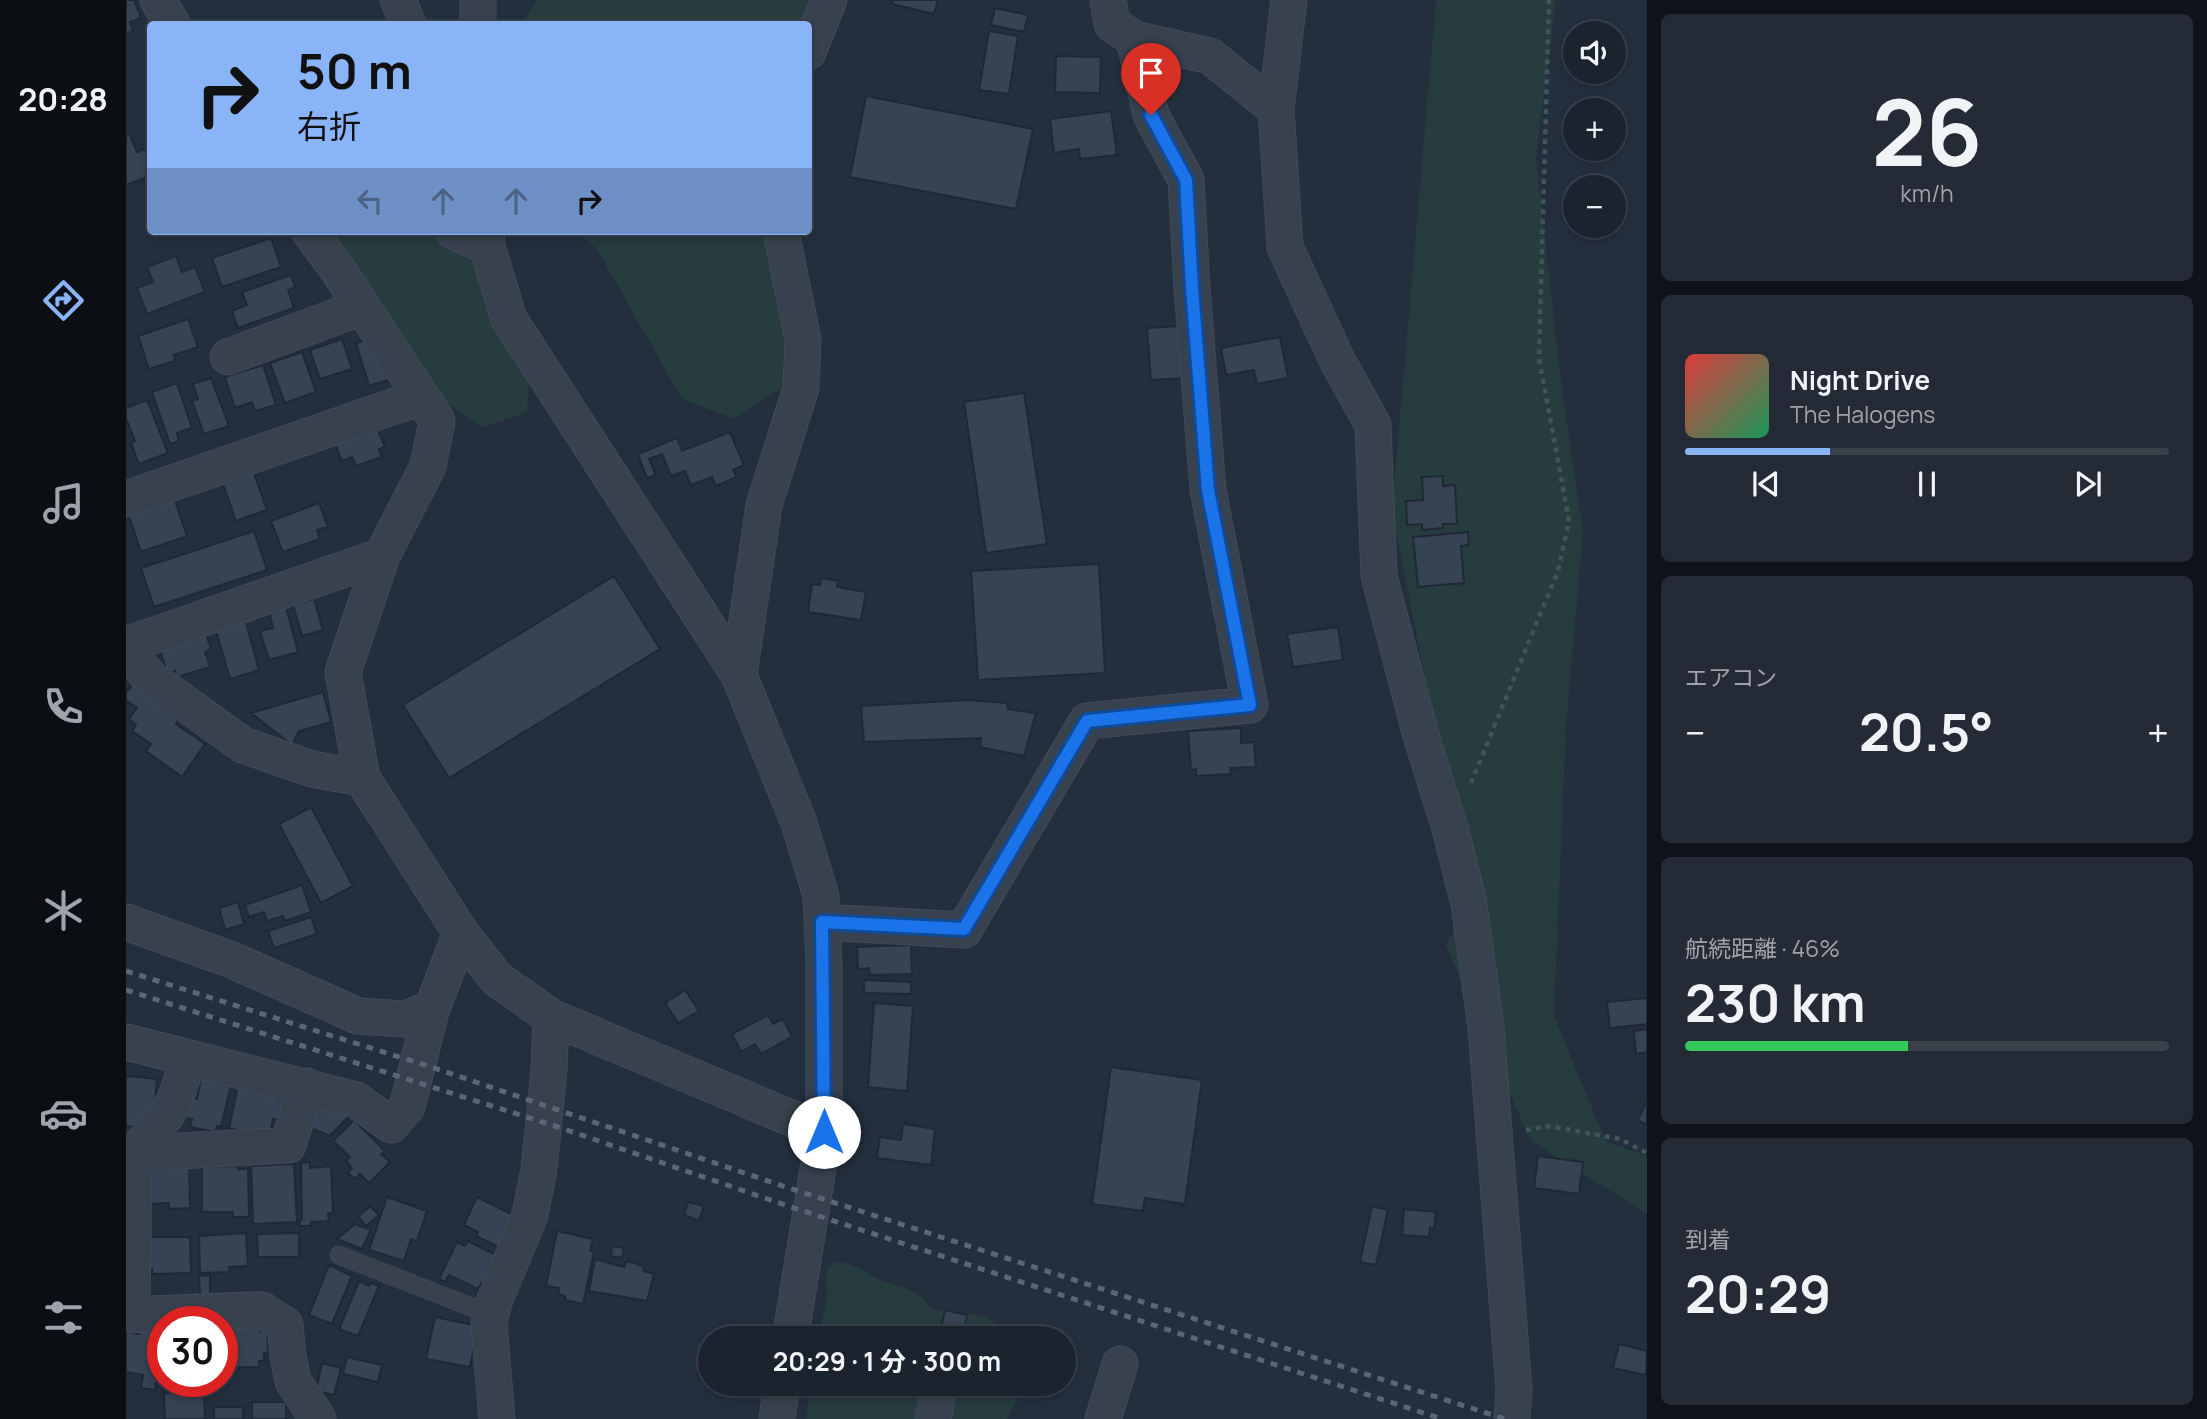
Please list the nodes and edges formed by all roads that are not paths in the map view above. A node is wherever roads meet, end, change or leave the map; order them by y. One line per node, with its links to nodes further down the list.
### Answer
1 (158, 0): 7 (street)
2 (398, 0): 8 (street)
3 (478, 0): 9 (street)
4 (829, 0): 11 (street)
5 (1108, 0): 10 (street)
6 (1289, 0): 12 (street)
7 (170, 21)
8 (407, 21)
9 (478, 21)
10 (1134, 38): 12 (street); 26 (street)
11 (812, 42)
12 (1276, 109): 45 (street)
13 (312, 235): 16 (street)
14 (782, 235): 23 (street)
15 (486, 239): 23 (street)
16 (362, 307): 17 (street); 18 (street)
17 (228, 357)
18 (421, 397): 19 (street); 20 (street)
19 (126, 499)
20 (382, 556): 21 (street); 24 (street)
21 (126, 645)
22 (126, 653): 24 (street)
23 (739, 675): 26 (street)
24 (362, 778): 27 (street)
25 (126, 922): 28 (street)
26 (822, 922): 33 (street)
27 (461, 933): 28 (street); 29 (street)
28 (432, 1008): 32 (street)
29 (551, 1017): 33 (street); 37 (street)
30 (126, 1042): 31 (street)
31 (189, 1058): 32 (street); 34 (street)
32 (307, 1086): 34 (street)
33 (824, 1132): 38 (street)
34 (130, 1154): 36 (street)
35 (339, 1255): 37 (lane)
36 (129, 1315): 41 (street)
37 (491, 1315): 42 (street)
38 (792, 1326)
39 (1120, 1364): 44 (street)
40 (780, 1396): 43 (street)
41 (318, 1419)
42 (498, 1419)
43 (777, 1419)
44 (1103, 1419)
45 (1512, 1419)

